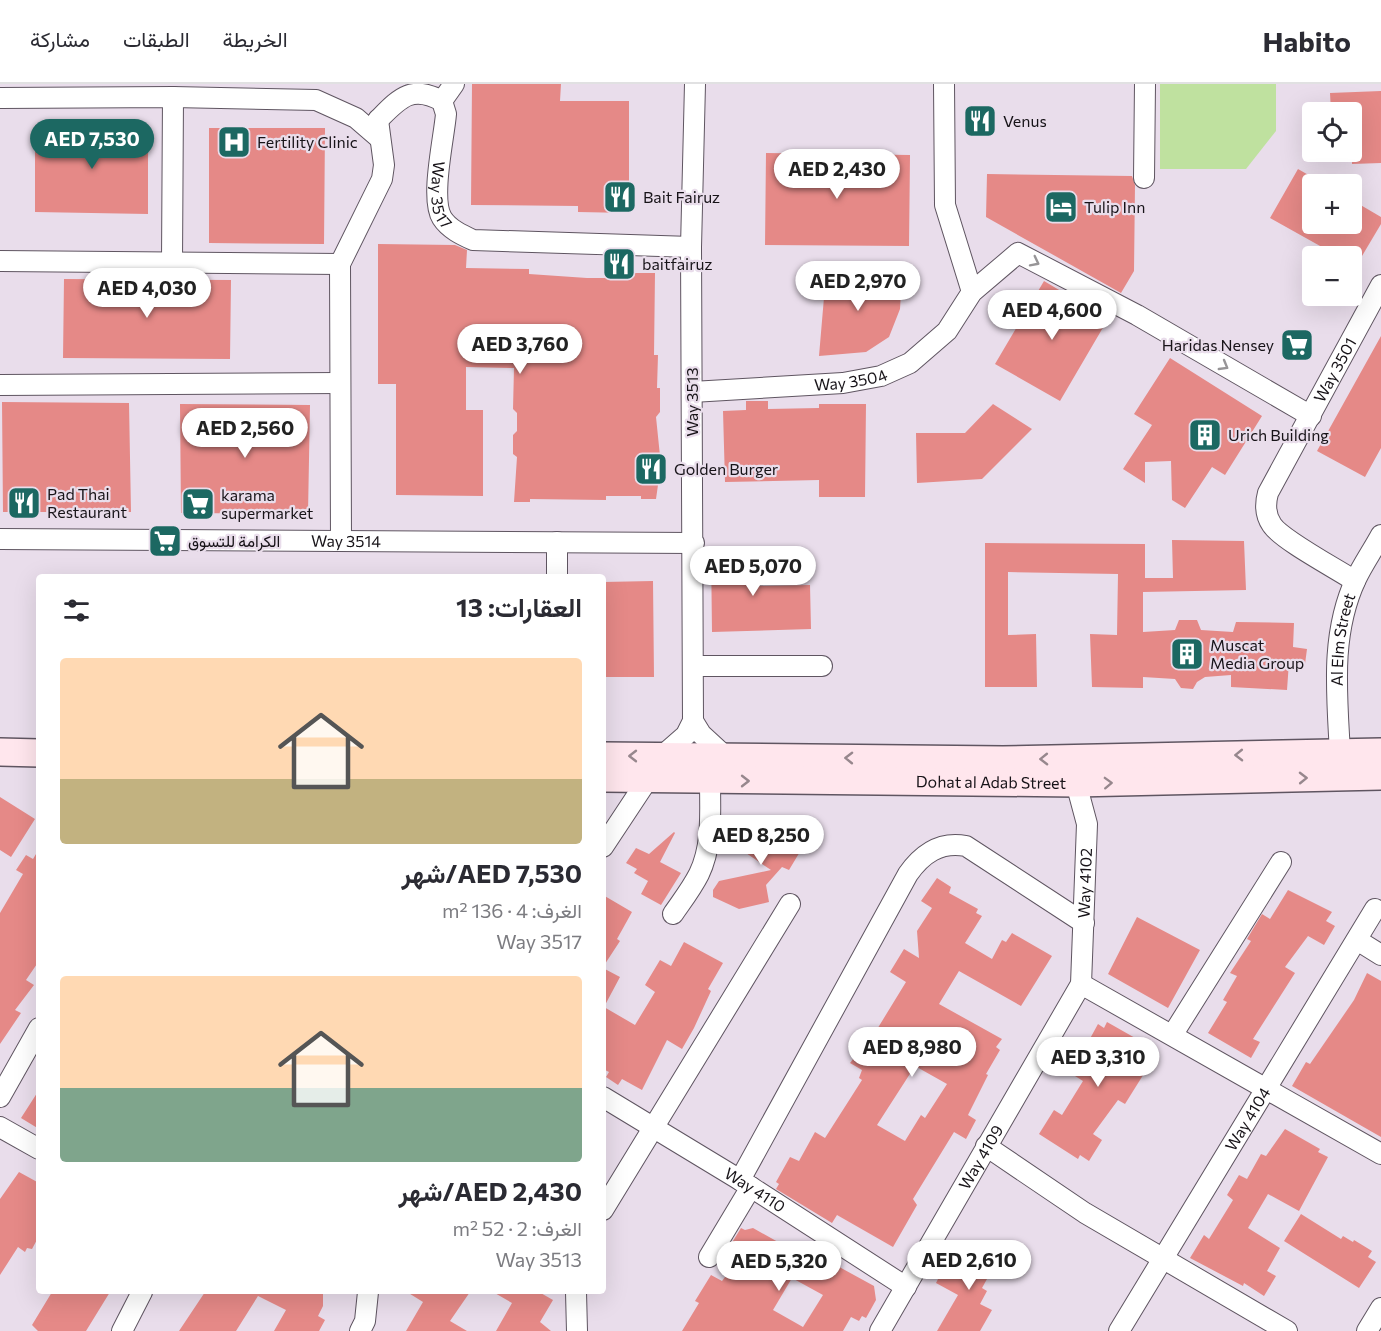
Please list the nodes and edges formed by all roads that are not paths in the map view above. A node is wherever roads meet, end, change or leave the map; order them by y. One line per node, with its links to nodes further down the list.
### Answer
1 (454, 84): 8 (street)
2 (695, 84): 11 (street, Way 3513)
3 (944, 84): 16 (street)
4 (1145, 84): 10 (street)
5 (316, 92): 6 (street); 9 (street)
6 (173, 97): 7 (street); 13 (street)
7 (0, 98)
8 (442, 101): 9 (street); 11 (street, Way 3517)
9 (373, 127): 14 (street)
10 (1143, 178)
11 (691, 247): 19 (street, Way 3513)
12 (0, 261): 13 (street)
13 (172, 262): 14 (street)
14 (340, 264): 17 (street)
15 (1381, 285): 20 (street, Way 3501)
16 (972, 292): 19 (street, Way 3504); 20 (street, Way 3504, one-way to 20)
17 (340, 383): 18 (street); 23 (street)
18 (0, 385)
19 (692, 392): 25 (street, Way 3513)
20 (1311, 416): 27 (street, Way 3501)
21 (1381, 535): 27 (street, Al Elm Street)
22 (0, 539): 23 (street, Way 3514)
23 (341, 541): 24 (street, Way 3514)
24 (557, 542): 25 (street, Way 3514); 26 (street)
25 (693, 543): 28 (street, Way 3513)
26 (557, 574)
27 (1355, 581): 34 (street, Al Elm Street)
28 (695, 666): 29 (street); 30 (street, Way 3513)
29 (822, 666)
30 (693, 721): 36 (street); 37 (street)
31 (0, 752): 33 (main road)
32 (1381, 752): 34 (main road, Dohat al Adab Street)
33 (36, 753)
34 (1340, 753): 36 (main road, Dohat al Adab Street, one-way to 36)
35 (606, 757): 37 (main road, Dohat al Adab Street, one-way to 35)
36 (726, 757): 37 (main road, Dohat al Adab Street)
37 (655, 767): 41 (main road, Dohat al Adab Street); 42 (main road, Dohat al Adab Street); 44 (street)
38 (0, 770): 39 (main road)
39 (36, 771)
40 (1381, 776): 43 (main road, Dohat al Adab Street, one-way to 40)
41 (606, 777)
42 (710, 781): 43 (main road, Dohat al Adab Street, one-way to 43); 48 (street)
43 (1076, 783): 49 (street, Way 4102)
44 (606, 842)
45 (1281, 862): 54 (street)
46 (790, 904): 59 (street)
47 (1375, 909): 50 (street, Way 4104)
48 (673, 914)
49 (1084, 922): 52 (street, Way 4102); 63 (street)
50 (1357, 940): 51 (street); 55 (street, Way 4104)
51 (1381, 956)
52 (1081, 984): 54 (street); 60 (street, Way 4109)
53 (36, 1033): 56 (street)
54 (1173, 1034): 55 (street)
55 (1267, 1088): 62 (street); 66 (street, Way 4104)
56 (0, 1097)
57 (606, 1099): 59 (street, Way 4110)
58 (0, 1127): 61 (street)
59 (655, 1127): 63 (street, Way 4110); 64 (street)
60 (986, 1146): 66 (street); 67 (street, Way 4109)
61 (36, 1147)
62 (1381, 1154)
63 (746, 1184): 65 (street); 67 (street, Way 4110)
64 (606, 1205)
65 (709, 1257)
66 (1161, 1258): 77 (street, Way 4104); 78 (street)
67 (906, 1287): 76 (street, Way 4109)
68 (141, 1294): 73 (street)
69 (368, 1294): 74 (street)
70 (576, 1294): 75 (street)
71 (1381, 1308): 72 (street)
72 (1372, 1329)
73 (122, 1331)
74 (360, 1331)
75 (577, 1331)
76 (880, 1331)
77 (1119, 1331)
78 (1287, 1331)

